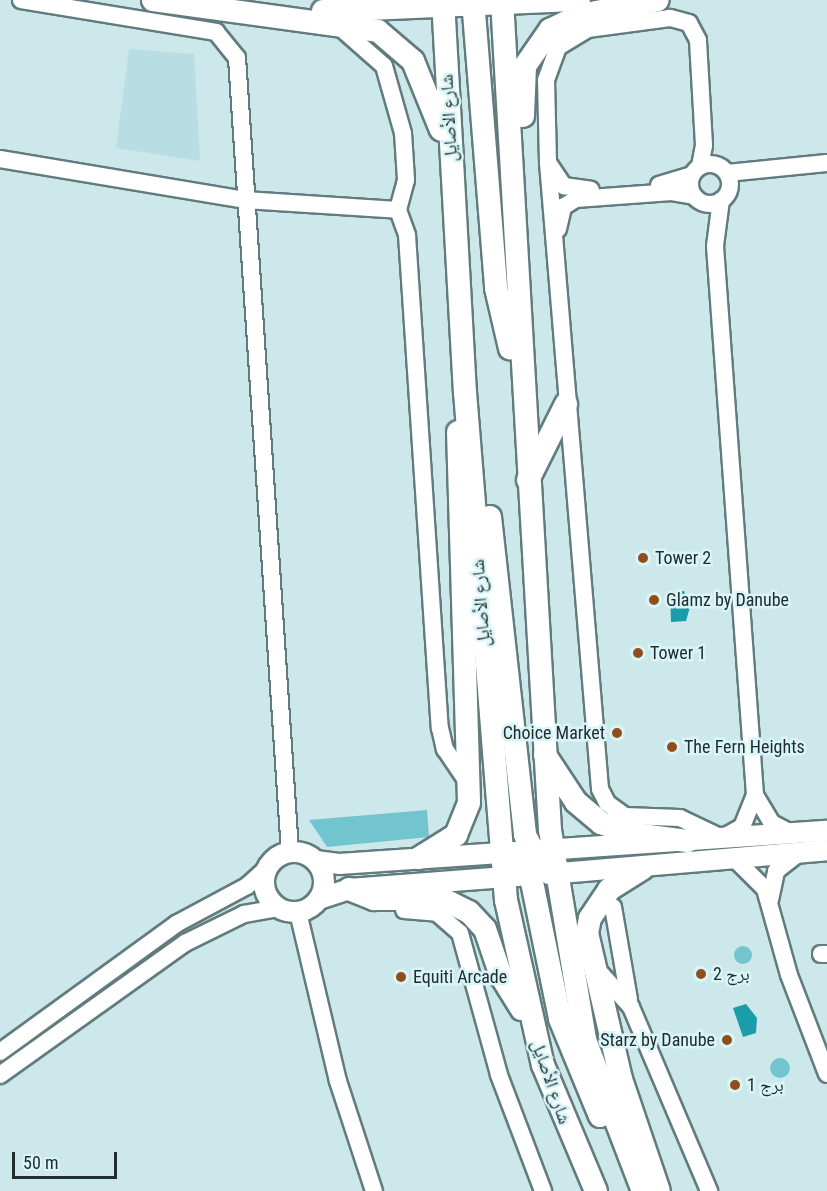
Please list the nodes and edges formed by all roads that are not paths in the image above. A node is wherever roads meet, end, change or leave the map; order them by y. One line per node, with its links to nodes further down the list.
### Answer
1 (21, 0): 18 (street)
2 (153, 0): 8 (main road)
3 (229, 0): 7 (main road)
4 (579, 0): 6 (main road)
5 (658, 0): 22 (main road)
6 (495, 6): 7 (main road); 22 (main road, شارع الأصايل); 23 (main road)
7 (445, 10): 11 (main road, شارع الأصايل)
8 (329, 26): 11 (main road); 19 (street)
9 (0, 159): 18 (street)
10 (827, 163): 14 (street)
11 (451, 164): 24 (main road, شارع الأصايل)
12 (548, 164): 13 (street); 13 (street); 21 (street)
13 (696, 171): 15 (street); 17 (street)
14 (773, 172): 15 (street); 16 (street)
15 (727, 173): 16 (street)
16 (725, 195): 17 (street); 20 (street)
17 (696, 198): 20 (street); 21 (street)
18 (245, 200): 19 (street); 35 (street)
19 (398, 210): 28 (street)
20 (715, 246): 29 (street)
21 (555, 276): 25 (street)
22 (517, 284): 23 (main road, شارع الأصايل)
23 (522, 390): 26 (main road, شارع الأصايل)
24 (466, 403): 28 (main road); 40 (main road, شارع الأصايل); 40 (main road)
25 (566, 404): 26 (main road); 32 (street)
26 (528, 480): 27 (main road, شارع الأصايل)
27 (542, 751): 33 (main road); 40 (main road, شارع الأصايل)
28 (469, 790): 37 (main road)
29 (755, 795): 31 (street); 32 (street)
30 (827, 831): 31 (street)
31 (791, 833): 32 (street)
32 (722, 838): 33 (street)
33 (688, 841): 40 (street)
34 (827, 850): 36 (street)
35 (290, 852): 39 (street); 41 (street)
36 (801, 852): 38 (street); 45 (street)
37 (419, 858): 39 (street); 40 (street)
38 (735, 859): 42 (street); 45 (street)
39 (316, 861): 44 (street)
40 (532, 864): 42 (street); 43 (street); 51 (main road, شارع الأصايل); 58 (main road)
41 (268, 867): 47 (street); 52 (street)
42 (642, 869): 49 (main road)
43 (349, 889): 44 (street); 51 (main road)
44 (323, 898): 48 (street); 56 (street)
45 (770, 906): 53 (street)
46 (613, 907): 50 (street)
47 (277, 908): 48 (street); 54 (street)
48 (298, 912): 55 (street)
49 (592, 965): 50 (street); 59 (main road)
50 (631, 1007): 60 (street)
51 (531, 1022): 57 (main road, شارع الأصايل)
52 (0, 1052)
53 (827, 1074)
54 (0, 1075)
55 (374, 1191)
56 (543, 1191)
57 (596, 1191)
58 (643, 1191)
59 (659, 1191)
60 (709, 1191)

